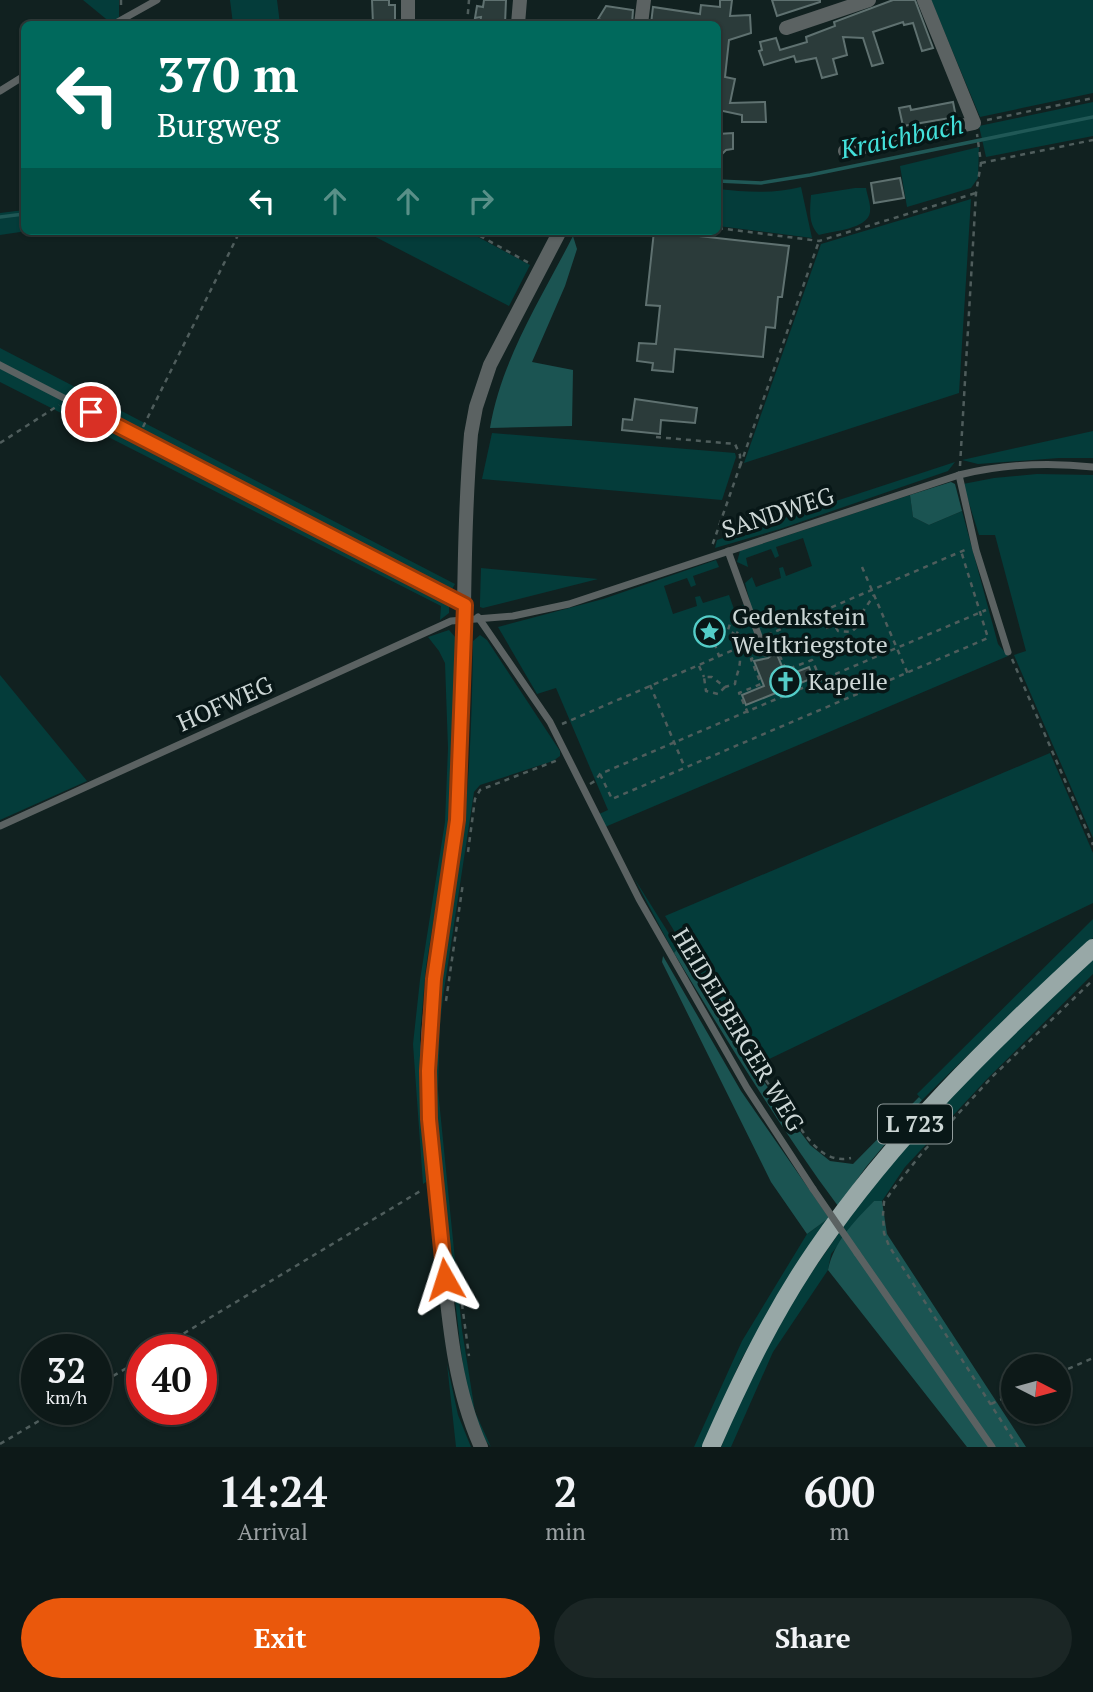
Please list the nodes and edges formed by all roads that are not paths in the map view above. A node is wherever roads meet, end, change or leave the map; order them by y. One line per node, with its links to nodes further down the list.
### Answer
1 (157, 0): 7 (lane)
2 (408, 0): 8 (street)
3 (520, 0): 9 (street)
4 (644, 0): 10 (street)
5 (869, 0): 11 (street)
6 (924, 0): 14 (street)
7 (119, 21)
8 (408, 21)
9 (518, 21)
10 (641, 21)
11 (786, 28)
12 (21, 78): 13 (lane)
13 (0, 91)
14 (845, 151)
15 (558, 235): 20 (street)
16 (0, 365): 20 (lane)
17 (1093, 467): 18 (lane, SANDWEG)
18 (959, 475): 19 (lane, SANDWEG); 21 (lane)
19 (728, 551): 20 (lane, SANDWEG); 22 (lane)
20 (469, 613): 23 (lane, HOFWEG); 25 (street); 27 (lane, HEIDELBERGER WEG, bridge)
21 (1008, 652)
22 (765, 653)
23 (0, 826)
24 (1093, 948): 26 (main road, L 723)
25 (481, 1447)
26 (711, 1447)
27 (992, 1447)

